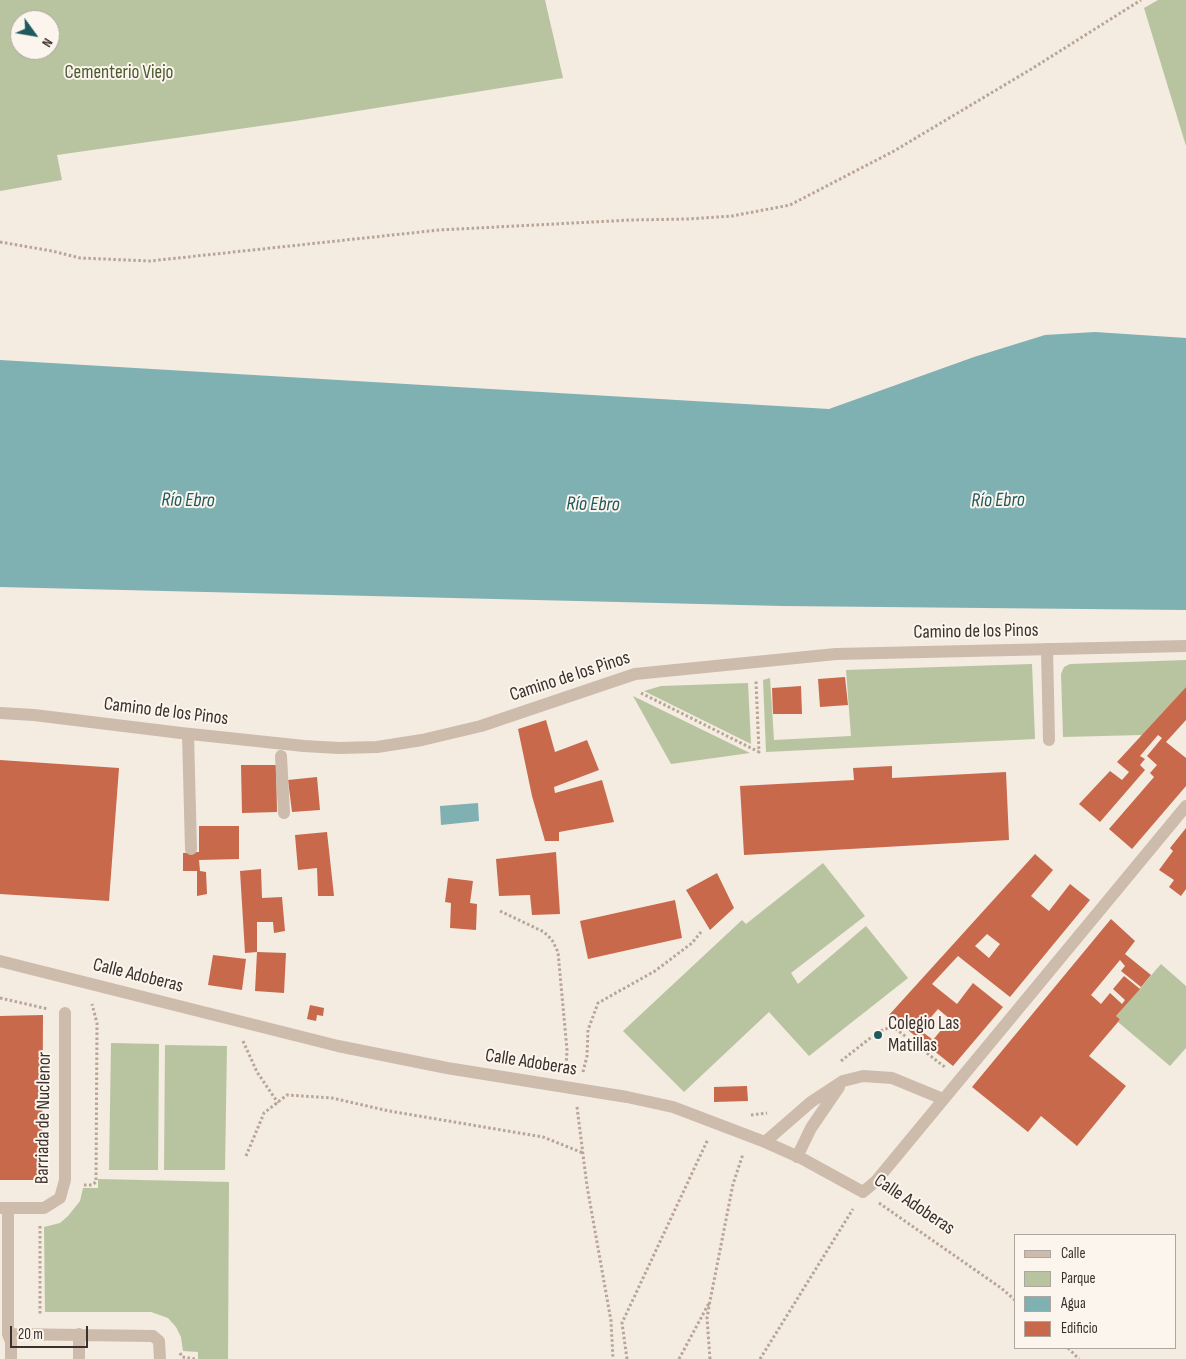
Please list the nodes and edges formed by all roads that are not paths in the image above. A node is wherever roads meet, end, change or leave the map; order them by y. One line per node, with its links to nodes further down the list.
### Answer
1 (1186, 646): 2 (street, Camino de los Pinos)
2 (1047, 649): 4 (street, Camino de los Pinos); 5 (street)
3 (0, 713): 4 (street, Camino de los Pinos)
4 (188, 734): 9 (street)
5 (1049, 740)
6 (281, 756): 8 (street)
7 (1186, 806): 13 (street)
8 (284, 813)
9 (191, 849)
10 (0, 961): 14 (street, Calle Adoberas)
11 (65, 1013): 16 (street, Barriada de Nuclenor)
12 (843, 1081): 13 (street); 14 (street); 15 (street)
13 (943, 1098): 15 (street, Calle Adoberas)
14 (764, 1142): 15 (street, Calle Adoberas)
15 (797, 1157)
16 (4, 1208): 17 (street, Barriada de Nuclenor)
17 (8, 1334): 18 (street); 19 (street, Barriada de Nuclenor)
18 (79, 1334): 20 (street); 21 (street)
19 (11, 1359)
20 (79, 1359)
21 (160, 1359)

